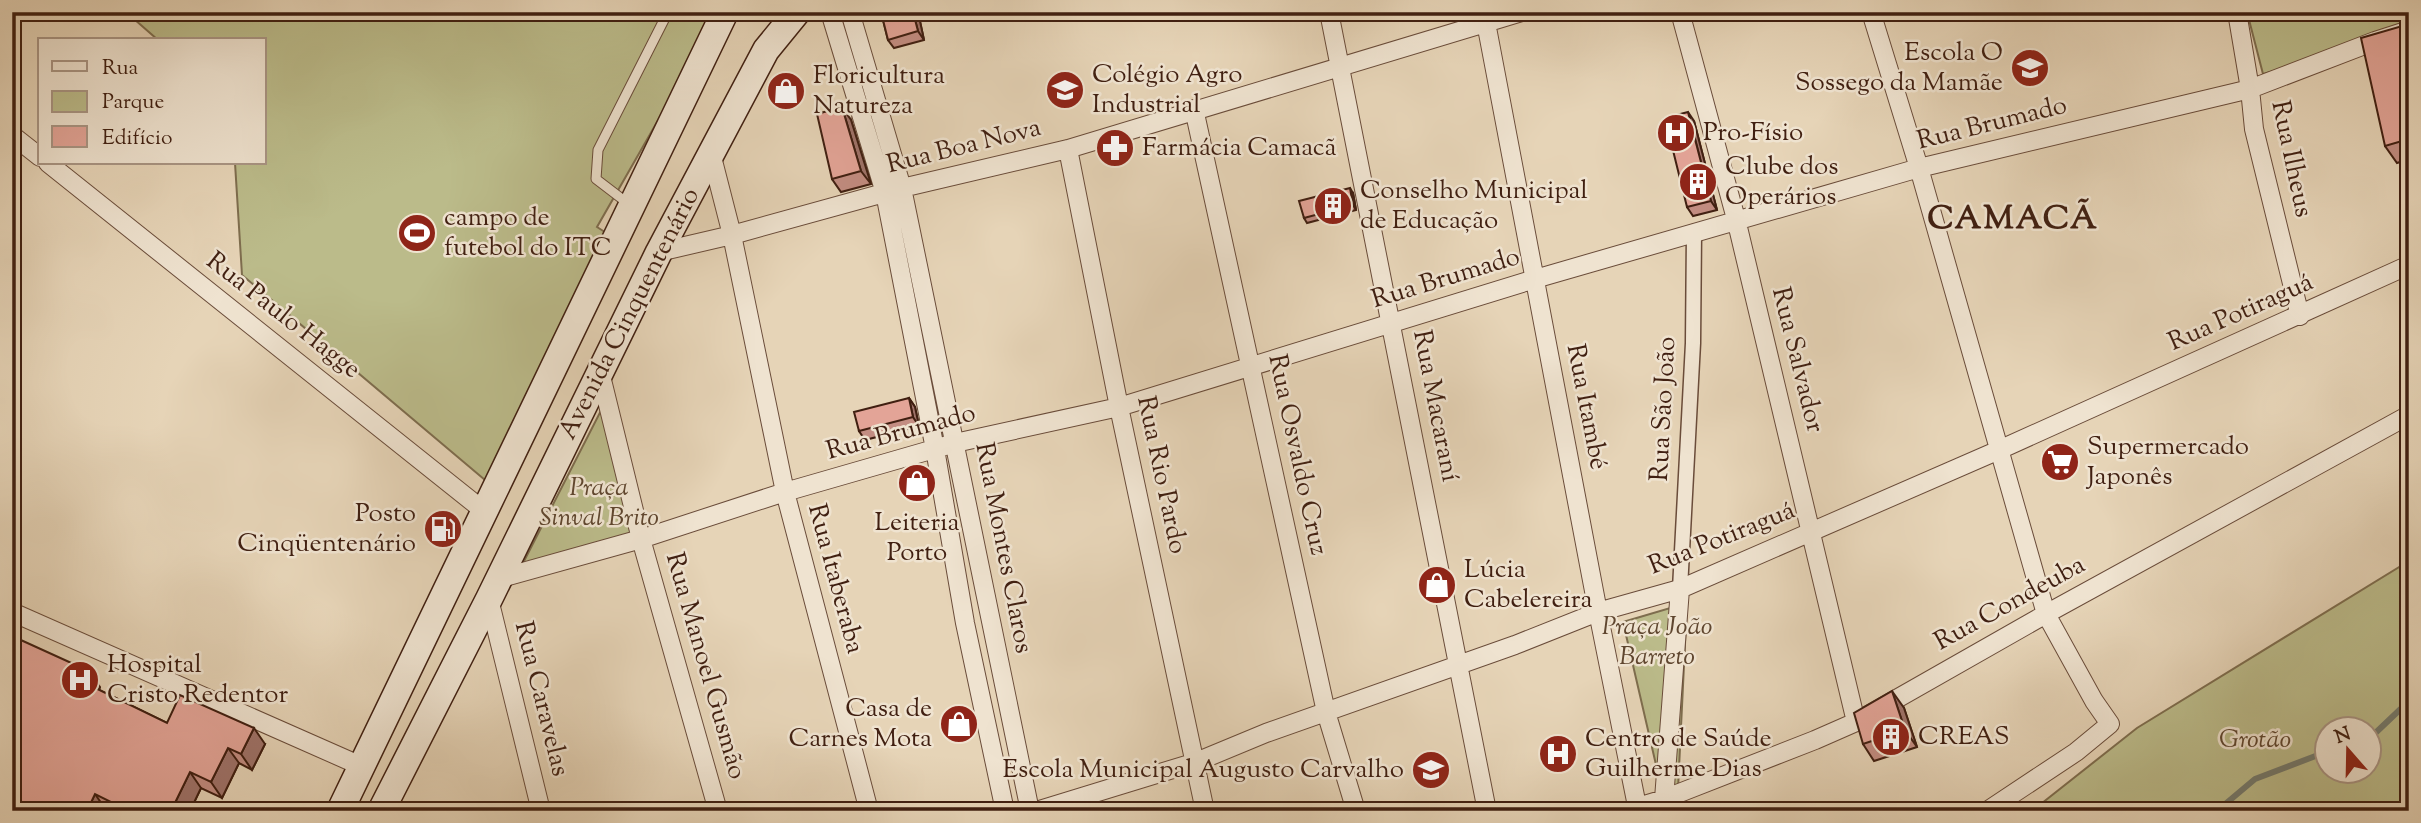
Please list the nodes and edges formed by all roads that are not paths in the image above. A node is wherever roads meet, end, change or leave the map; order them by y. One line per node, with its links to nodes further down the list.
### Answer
1 (668, 12): 23 (lane)
2 (725, 12): 23 (main road, Avenida Cinquentenário)
3 (797, 12): 18 (main road, Avenida Cinquentenário)
4 (830, 12): 22 (street, Rua Montes Claros)
5 (850, 12): 22 (street, Rua Montes Claros)
6 (1329, 12): 13 (street, Rua Macaraní)
7 (1522, 12): 11 (street, Rua Boa Nova)
8 (1680, 12): 24 (street, Rua Salvador)
9 (1871, 12): 21 (street)
10 (2237, 12): 14 (street, Rua Ilheus)
11 (1485, 17): 13 (street, Rua Boa Nova); 29 (street, Rua Itambé)
12 (2409, 30): 14 (street, Rua Brumado)
13 (1340, 68): 15 (street, Rua Boa Nova); 31 (street, Rua Macaraní)
14 (2250, 89): 21 (street, Rua Brumado); 30 (street, Rua Ilheus)
15 (1194, 109): 17 (street, Rua Boa Nova); 32 (street, Rua Osvaldo Cruz)
16 (13, 136): 19 (street)
17 (1068, 149): 22 (street, Rua Boa Nova); 34 (street, Rua Rio Pardo)
18 (711, 153): 26 (street, Rua Itaberaba); 27 (main road, Avenida Cinquentenário)
19 (38, 155)
20 (49, 164): 40 (street, Rua Paulo Hagge)
21 (1919, 168): 24 (street, Rua Brumado); 38 (street)
22 (894, 190): 26 (street, Rua Boa Nova); 36 (street, Rua Montes Claros); 37 (street, Rua Montes Claros)
23 (632, 206): 40 (main road, Avenida Cinquentenário)
24 (1736, 219): 25 (street, Rua Brumado); 41 (street, Rua Salvador)
25 (1694, 232): 29 (street, Rua Brumado); 44 (street, Rua São João)
26 (732, 235): 27 (street, Rua Boa Nova); 39 (street, Rua Itaberaba)
27 (659, 252): 33 (main road, Avenida Cinquentenário)
28 (2409, 265): 30 (street, Rua Potiraguá)
29 (1535, 279): 31 (street, Rua Brumado); 46 (street, Rua Itambé)
30 (2300, 316): 38 (street, Rua Potiraguá)
31 (1392, 323): 32 (street, Rua Brumado); 48 (street, Rua Macaraní)
32 (1251, 366): 34 (street, Rua Brumado); 49 (street, Rua Osvaldo Cruz)
33 (600, 372): 42 (street, Rua Manoel Gusmão); 43 (main road, Avenida Cinquentenário)
34 (1119, 407): 36 (street, Rua Brumado); 51 (street, Rua Rio Pardo)
35 (2409, 415): 47 (street, Rua Condeuba)
36 (955, 443): 37 (street, Rua Brumado); 61 (street, Rua Montes Claros)
37 (935, 449): 39 (street, Rua Brumado); 60 (street, Rua Montes Claros)
38 (1999, 450): 41 (street, Rua Potiraguá); 47 (street)
39 (785, 492): 42 (street, Rua Brumado); 59 (street, Rua Itaberaba)
40 (484, 511): 52 (main road, Avenida Cinquentenário)
41 (1811, 530): 44 (street, Rua Potiraguá); 50 (street, Rua Salvador)
42 (641, 539): 43 (street, Rua Brumado); 58 (street, Rua Manoel Gusmão)
43 (494, 589): 56 (main road, Avenida Cinquentenário); 57 (street, Rua Caravelas)
44 (1680, 589): 46 (street, Rua Potiraguá); 53 (street)
45 (12, 612): 52 (street)
46 (1598, 612): 48 (street, Rua Potiraguá); 54 (street, Rua Itambé)
47 (2046, 614): 50 (street, Rua Condeuba); 66 (street)
48 (1459, 664): 49 (street, Rua Potiraguá); 65 (street, Rua Macaraní)
49 (1326, 712): 51 (street, Rua Potiraguá); 64 (street, Rua Osvaldo Cruz)
50 (1856, 722): 53 (street, Rua Condeuba)
51 (1196, 762): 62 (street, Rua Potiraguá); 63 (street, Rua Rio Pardo)
52 (361, 766): 55 (main road, Avenida Cinquentenário)
53 (1664, 799): 54 (street, Rua Condeuba)
54 (1633, 809)
55 (340, 811)
56 (381, 811)
57 (541, 811)
58 (718, 811)
59 (869, 811)
60 (1005, 811)
61 (1030, 811)
62 (1036, 811)
63 (1205, 811)
64 (1356, 811)
65 (1487, 811)
66 (1987, 811)

